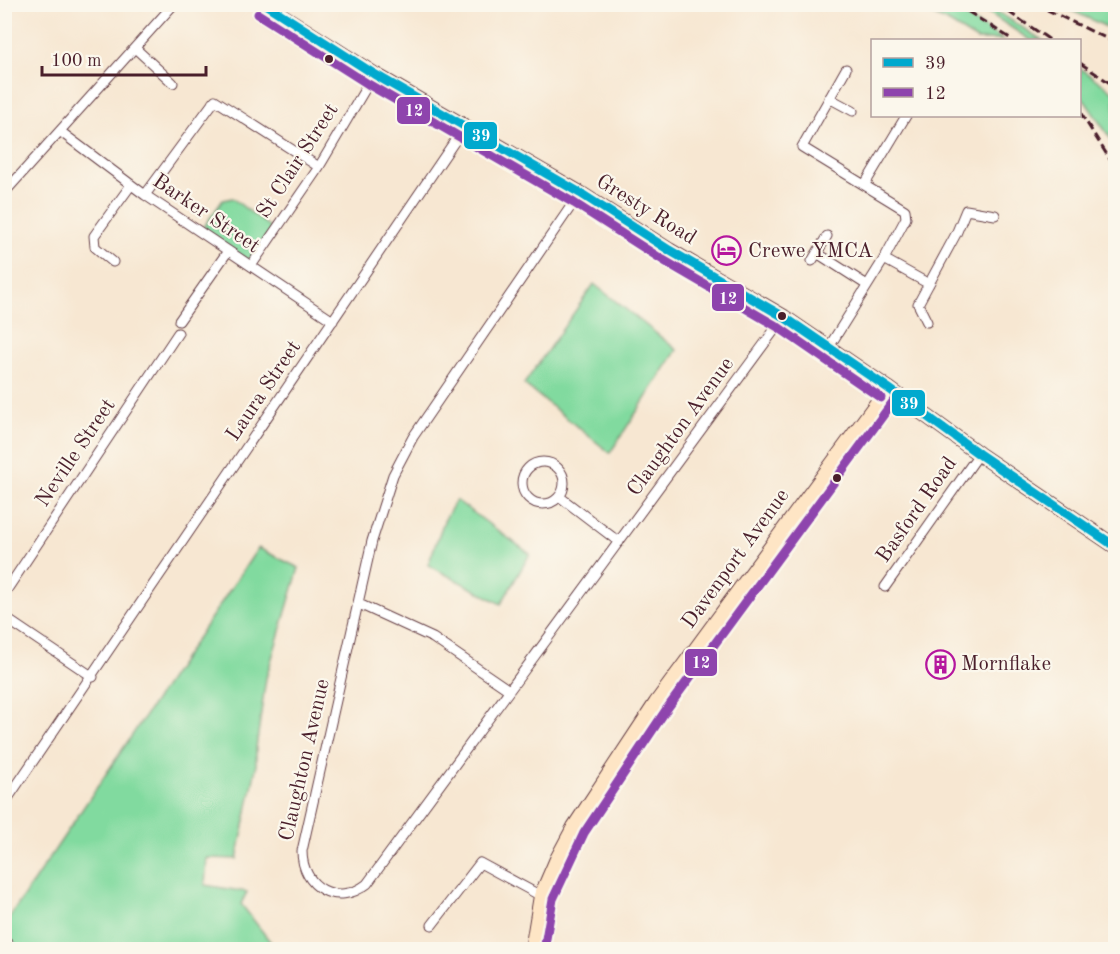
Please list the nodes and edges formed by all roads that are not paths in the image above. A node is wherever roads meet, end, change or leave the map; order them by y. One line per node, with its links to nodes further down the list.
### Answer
1 (174, 4): 3 (street)
2 (264, 4): 5 (main road, Gresty Road)
3 (136, 49): 6 (street); 11 (street)
4 (846, 69): 7 (street)
5 (374, 74): 10 (main road, Gresty Road); 12 (street, St Clair Street)
6 (173, 83)
7 (829, 98): 8 (street); 13 (street)
8 (853, 111)
9 (905, 117): 13 (street)
10 (465, 126): 16 (main road, Gresty Road); 28 (street, Laura Street)
11 (61, 132): 14 (street, Barker Street); 15 (street)
12 (319, 167): 17 (street); 23 (street, St Clair Street)
13 (865, 184): 21 (street)
14 (131, 185): 17 (street, Barker Street); 22 (street)
15 (4, 193)
16 (580, 193): 26 (main road, Gresty Road); 39 (street, Claughton Avenue)
17 (145, 195): 20 (street, Barker Street)
18 (995, 215): 24 (street)
19 (827, 236): 25 (street)
20 (228, 251): 23 (street, Barker Street); 27 (street)
21 (884, 259): 24 (street); 25 (street)
22 (113, 262)
23 (251, 266): 28 (street, Barker Street)
24 (929, 284): 29 (street)
25 (867, 285): 31 (street)
26 (784, 318): 31 (main road, Gresty Road); 35 (street, Claughton Avenue)
27 (179, 321)
28 (333, 321): 41 (street, Laura Street)
29 (927, 322)
30 (178, 333): 38 (street, Neville Street)
31 (829, 347): 32 (main road, Gresty Road)
32 (888, 388): 33 (main road, Gresty Road); 44 (main road, Davenport Avenue)
33 (979, 454): 36 (main road, Gresty Road); 37 (street, Basford Road)
34 (560, 497): 34 (street); 35 (street)
35 (619, 542): 42 (street, Claughton Avenue)
36 (1116, 547)
37 (885, 587)
38 (4, 594)
39 (359, 604): 42 (street); 42 (street, Claughton Avenue)
40 (4, 618): 41 (street)
41 (93, 677): 43 (street, Laura Street)
42 (509, 690)
43 (4, 804)
44 (541, 896): 45 (street); 48 (main road, Davenport Avenue)
45 (432, 925)
46 (4, 941): 47 (street)
47 (16, 950)
48 (532, 950)

